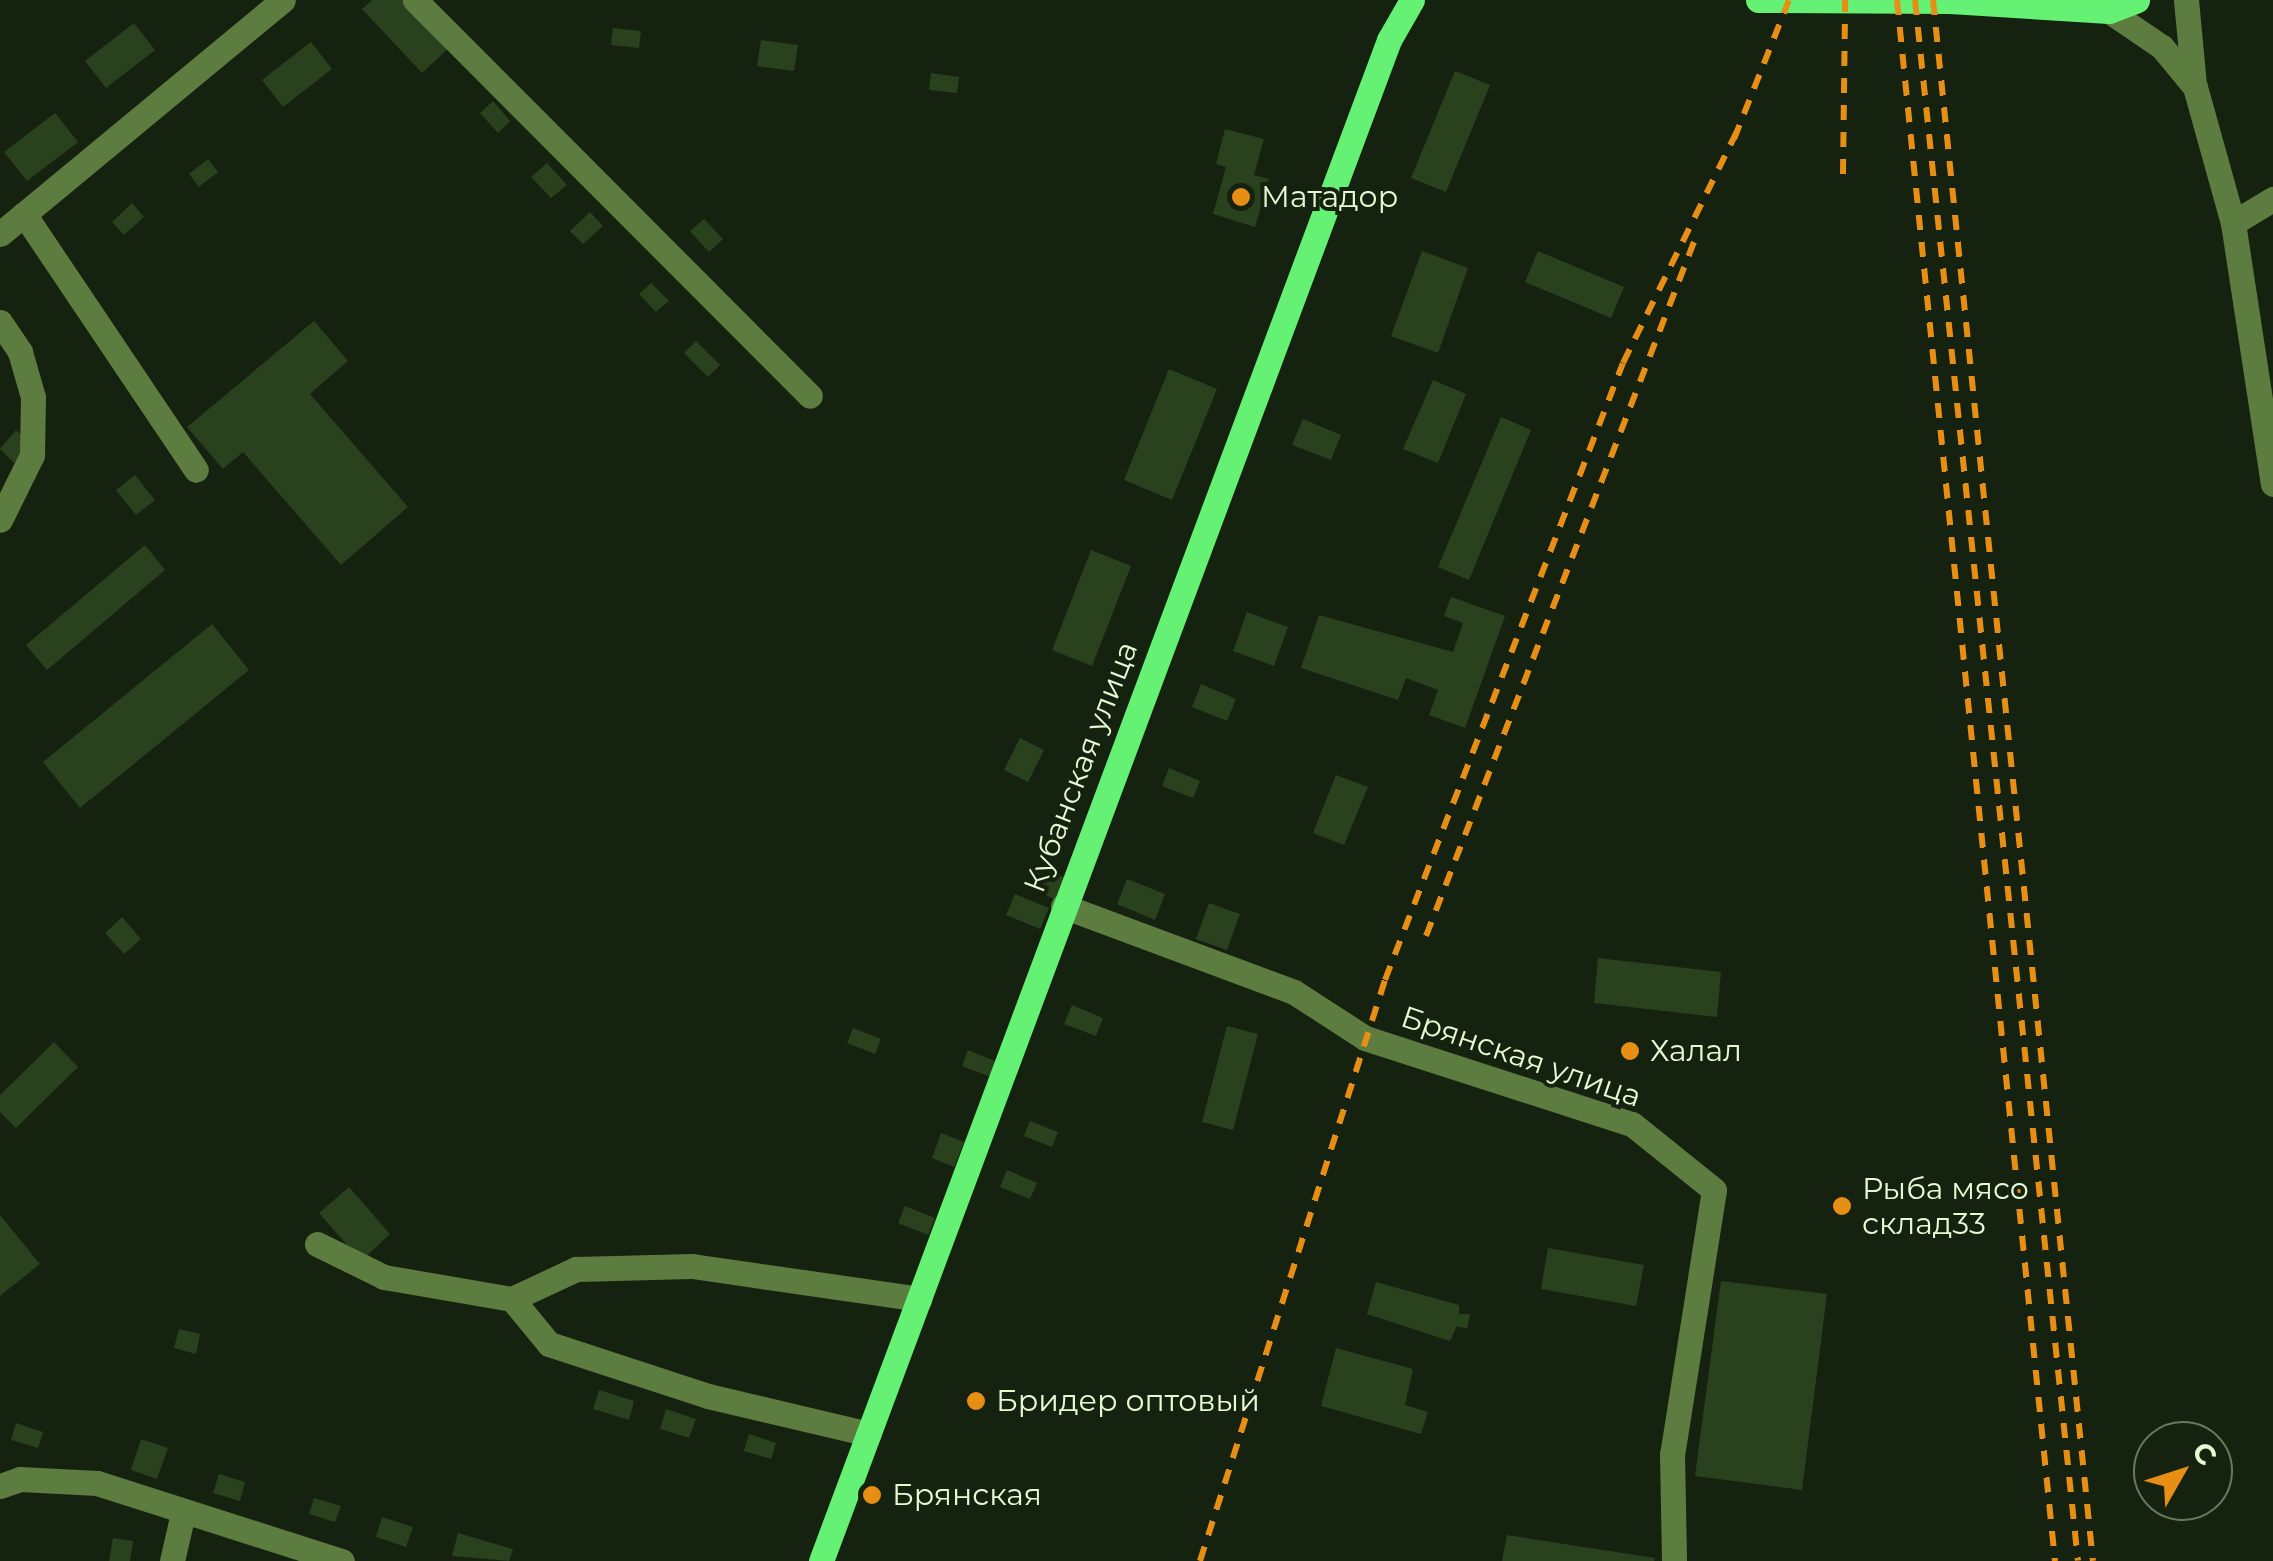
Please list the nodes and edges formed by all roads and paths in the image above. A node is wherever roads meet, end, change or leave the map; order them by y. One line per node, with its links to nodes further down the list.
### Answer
1 (283, 0): 10 (street)
2 (416, 0): 14 (street)
3 (1412, 0): 18 (main road, Кубанская улица)
4 (1758, 0): 7 (main road)
5 (2138, 0): 7 (main road)
6 (2186, 0): 8 (street)
7 (2109, 12): 8 (street)
8 (2194, 87): 11 (street)
9 (2273, 199): 11 (street)
10 (24, 214): 12 (street); 15 (street)
11 (2232, 223): 16 (street)
12 (0, 234)
13 (0, 322): 17 (street)
14 (810, 396)
15 (196, 470)
16 (2273, 484)
17 (0, 520)
18 (1063, 906): 21 (main road, Кубанская улица); 28 (street, Брянская улица)
19 (317, 1244): 20 (street)
20 (512, 1299): 21 (street); 22 (street)
21 (920, 1299): 22 (main road, Кубанская улица)
22 (869, 1434): 27 (main road, Кубанская улица)
23 (0, 1486): 24 (street)
24 (183, 1513): 25 (street); 26 (street)
25 (172, 1561)
26 (342, 1561)
27 (821, 1561)
28 (1674, 1561)

